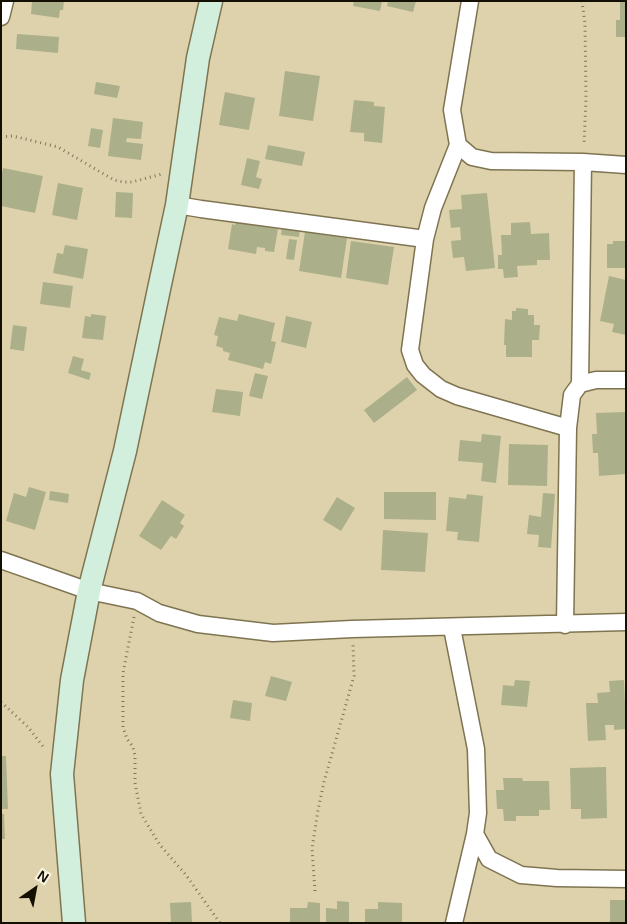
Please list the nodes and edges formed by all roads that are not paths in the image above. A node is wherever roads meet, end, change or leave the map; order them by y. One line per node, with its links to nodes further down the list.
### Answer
1 (5, 1): 4 (street)
2 (211, 1): 8 (street)
3 (470, 1): 5 (street)
4 (1, 17)
5 (458, 145): 6 (street); 9 (street)
6 (583, 162): 7 (street); 11 (street)
7 (626, 165)
8 (176, 205): 9 (street); 14 (street)
9 (425, 239): 12 (street)
10 (626, 380): 11 (street)
11 (580, 384): 12 (street)
12 (568, 428): 16 (street)
13 (1, 560): 14 (street)
14 (89, 591): 17 (street); 20 (street)
15 (626, 622): 16 (street)
16 (565, 625): 17 (street)
17 (452, 628): 18 (street)
18 (475, 834): 19 (street); 21 (street)
19 (626, 879)
20 (74, 923)
21 (454, 923)

